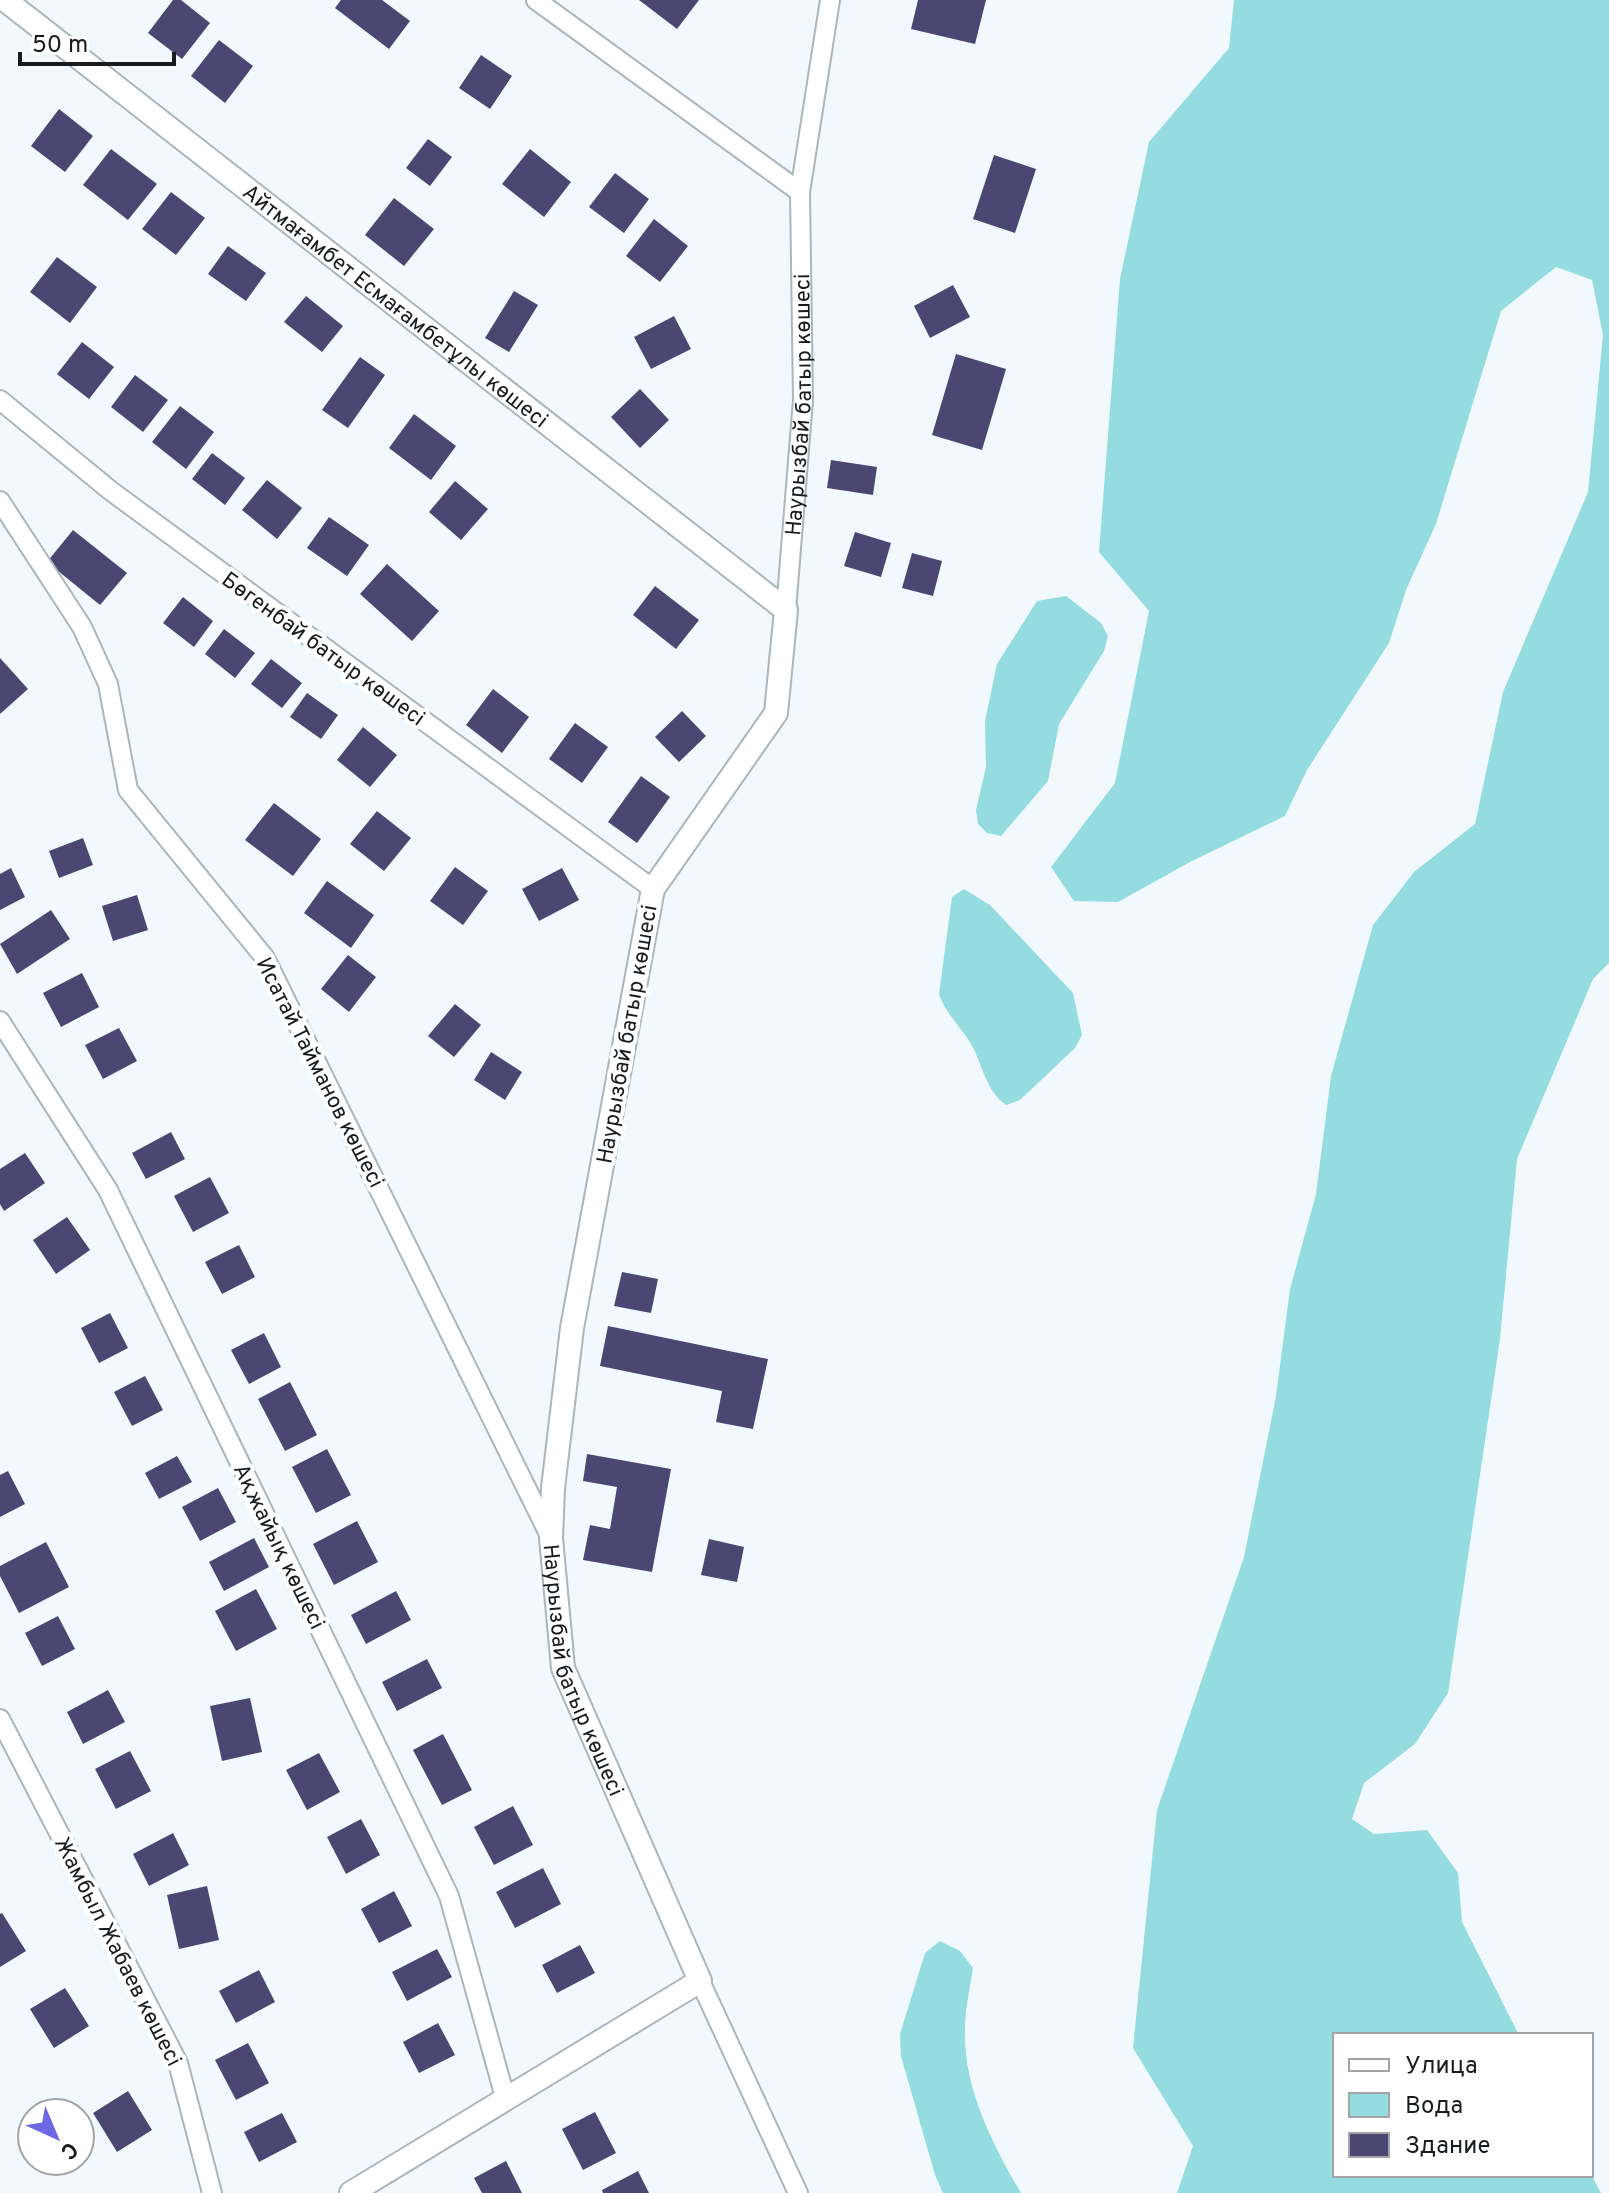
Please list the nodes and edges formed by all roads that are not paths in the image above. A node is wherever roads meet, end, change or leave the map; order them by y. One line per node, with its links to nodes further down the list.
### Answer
1 (5, 0): 7 (street, Айтмағамбет Есмағамбетұлы көшесі)
2 (536, 0): 4 (street)
3 (830, 0): 4 (street, Наурызбай батыр көшесі)
4 (800, 192): 7 (street, Наурызбай батыр көшесі)
5 (0, 400): 8 (street, Бөгенбай батыр көшесі)
6 (0, 501): 10 (street, Исатай Тайманов көшесі)
7 (786, 610): 8 (street, Наурызбай батыр көшесі)
8 (653, 889): 10 (street, Наурызбай батыр көшесі)
9 (0, 1021): 13 (street, Ақжайық көшесі)
10 (551, 1538): 12 (street, Наурызбай батыр көшесі)
11 (0, 1719): 14 (street, Жамбыл Жабаев көшесі)
12 (700, 1981): 13 (street); 16 (street)
13 (505, 2097): 15 (street)
14 (212, 2193)
15 (351, 2193)
16 (798, 2193)

